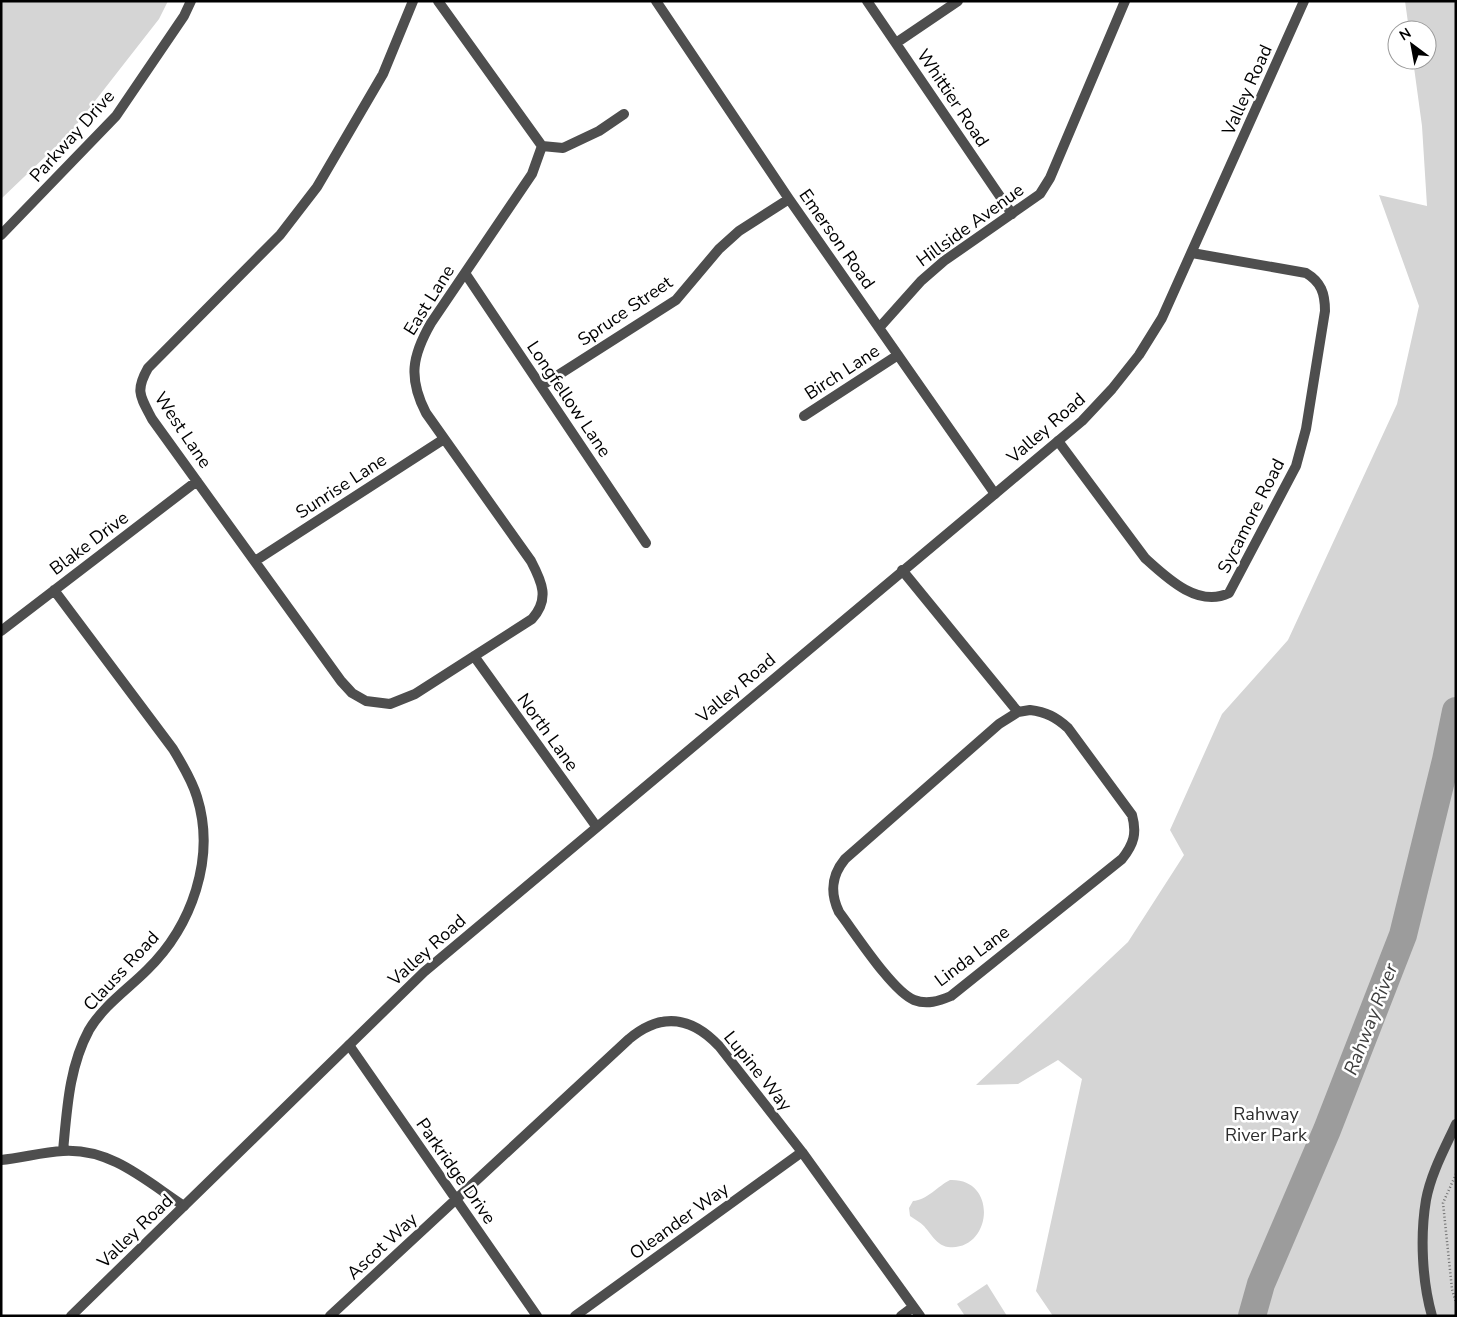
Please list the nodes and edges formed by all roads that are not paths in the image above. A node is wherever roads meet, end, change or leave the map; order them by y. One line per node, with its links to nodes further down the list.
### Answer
1 (191, 1): 14 (street, Parkway Drive)
2 (413, 1): 23 (street, West Lane)
3 (438, 1): 11 (street)
4 (656, 1): 12 (street, Emerson Road)
5 (867, 1): 9 (street, Whittier Road)
6 (958, 1): 9 (street)
7 (1125, 1): 13 (street, Hillside Avenue)
8 (1304, 1): 15 (street, Valley Road)
9 (896, 43): 13 (street, Whittier Road)
10 (624, 114): 11 (street)
11 (542, 146): 16 (street, East Lane)
12 (789, 199): 17 (street, Emerson Road); 19 (street, Spruce Street)
13 (1012, 214): 17 (street, Hillside Avenue)
14 (1, 235)
15 (1192, 253): 22 (street, Valley Road); 22 (street, Sycamore Road)
16 (465, 273): 19 (street, Longfellow Lane); 21 (street, East Lane)
17 (879, 328): 18 (street, Emerson Road)
18 (898, 355): 20 (street, Birch Lane); 24 (street, Emerson Road)
19 (541, 386): 25 (street, Longfellow Lane)
20 (804, 416)
21 (444, 439): 26 (street, Sunrise Lane); 30 (street, East Lane)
22 (1058, 441): 24 (street, Valley Road)
23 (197, 481): 26 (street, West Lane); 28 (street, Blake Drive)
24 (994, 494): 27 (street, Valley Road)
25 (646, 543)
26 (255, 561): 30 (street, West Lane)
27 (902, 570): 31 (street); 32 (street, Valley Road)
28 (54, 590): 29 (street, Blake Drive); 35 (street, Clauss Road)
29 (1, 631)
30 (474, 656): 32 (street, North Lane)
31 (1018, 712): 31 (street, Linda Lane)
32 (596, 826): 33 (street, Valley Road)
33 (349, 1045): 38 (street, Parkridge Drive); 39 (street, Valley Road)
34 (1456, 1124): 47 (street)
35 (62, 1151): 37 (street); 39 (street)
36 (802, 1152): 38 (street, Lupine Way); 40 (street, Lupine Way); 44 (street, Oleander Way)
37 (1, 1160)
38 (456, 1199): 42 (street, Ascot Way); 43 (street, Parkridge Drive)
39 (184, 1206): 41 (street, Valley Road)
40 (913, 1307): 45 (street); 46 (street, Lupine Way)
41 (71, 1316)
42 (330, 1316)
43 (537, 1316)
44 (576, 1316)
45 (901, 1316)
46 (920, 1316)
47 (1432, 1316)

